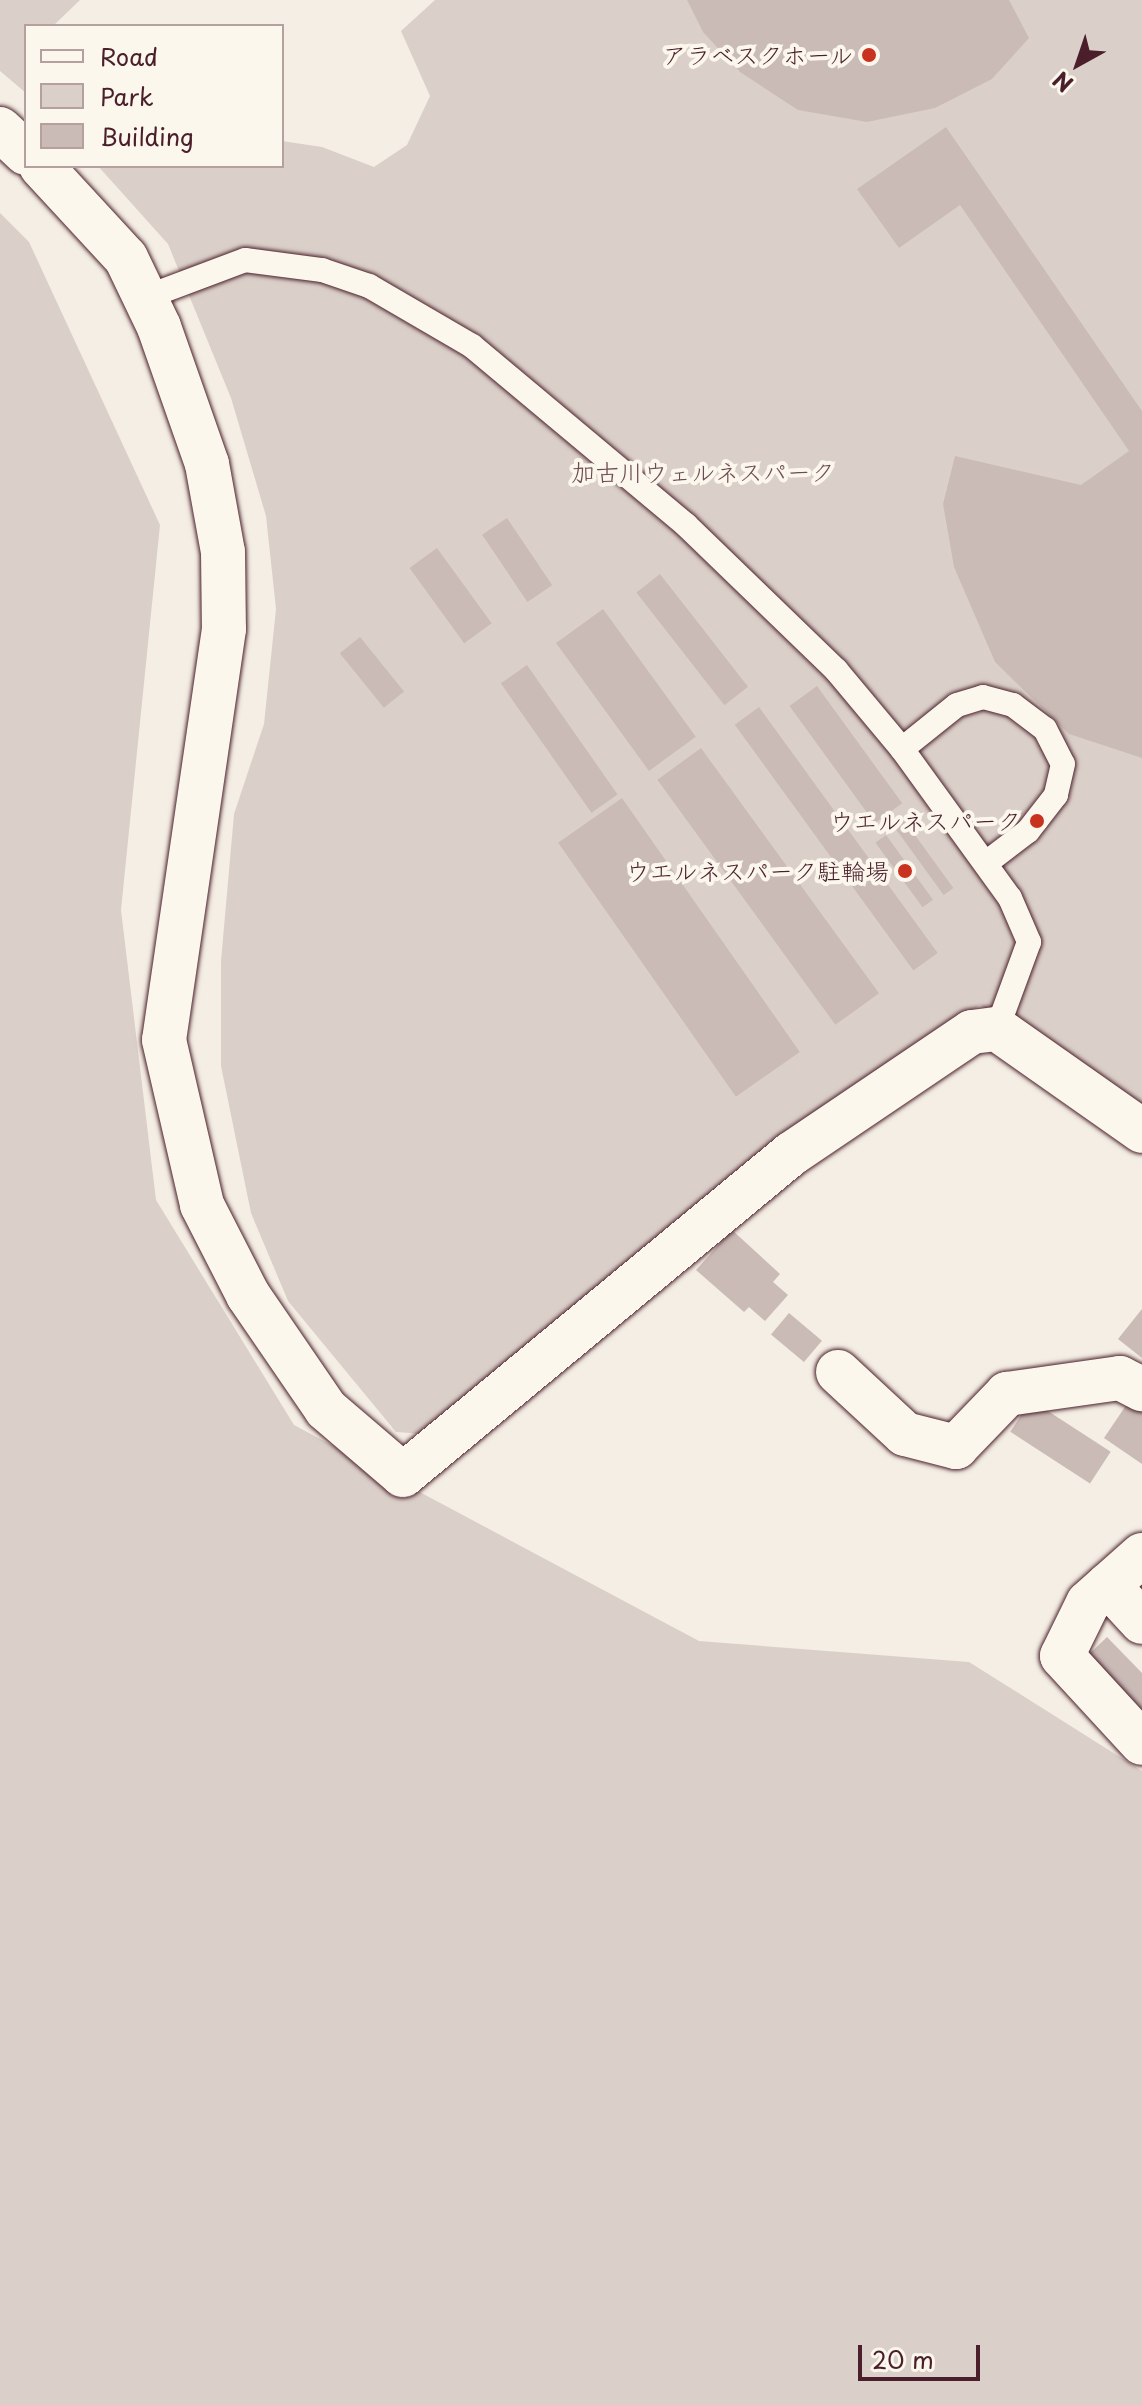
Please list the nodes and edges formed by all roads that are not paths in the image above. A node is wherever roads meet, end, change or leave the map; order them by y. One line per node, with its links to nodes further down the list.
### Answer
1 (0, 129): 2 (street)
2 (24, 151)
3 (43, 168): 4 (street)
4 (144, 298): 5 (lane); 7 (street)
5 (902, 749): 6 (lane); 6 (lane)
6 (986, 863): 7 (lane)
7 (997, 1029): 8 (street)
8 (1142, 1131)
9 (838, 1372): 10 (street)
10 (1142, 1389)
11 (1142, 1555): 12 (street)
12 (1108, 1585): 13 (street); 14 (street)
13 (1142, 1622)
14 (1142, 1743)

